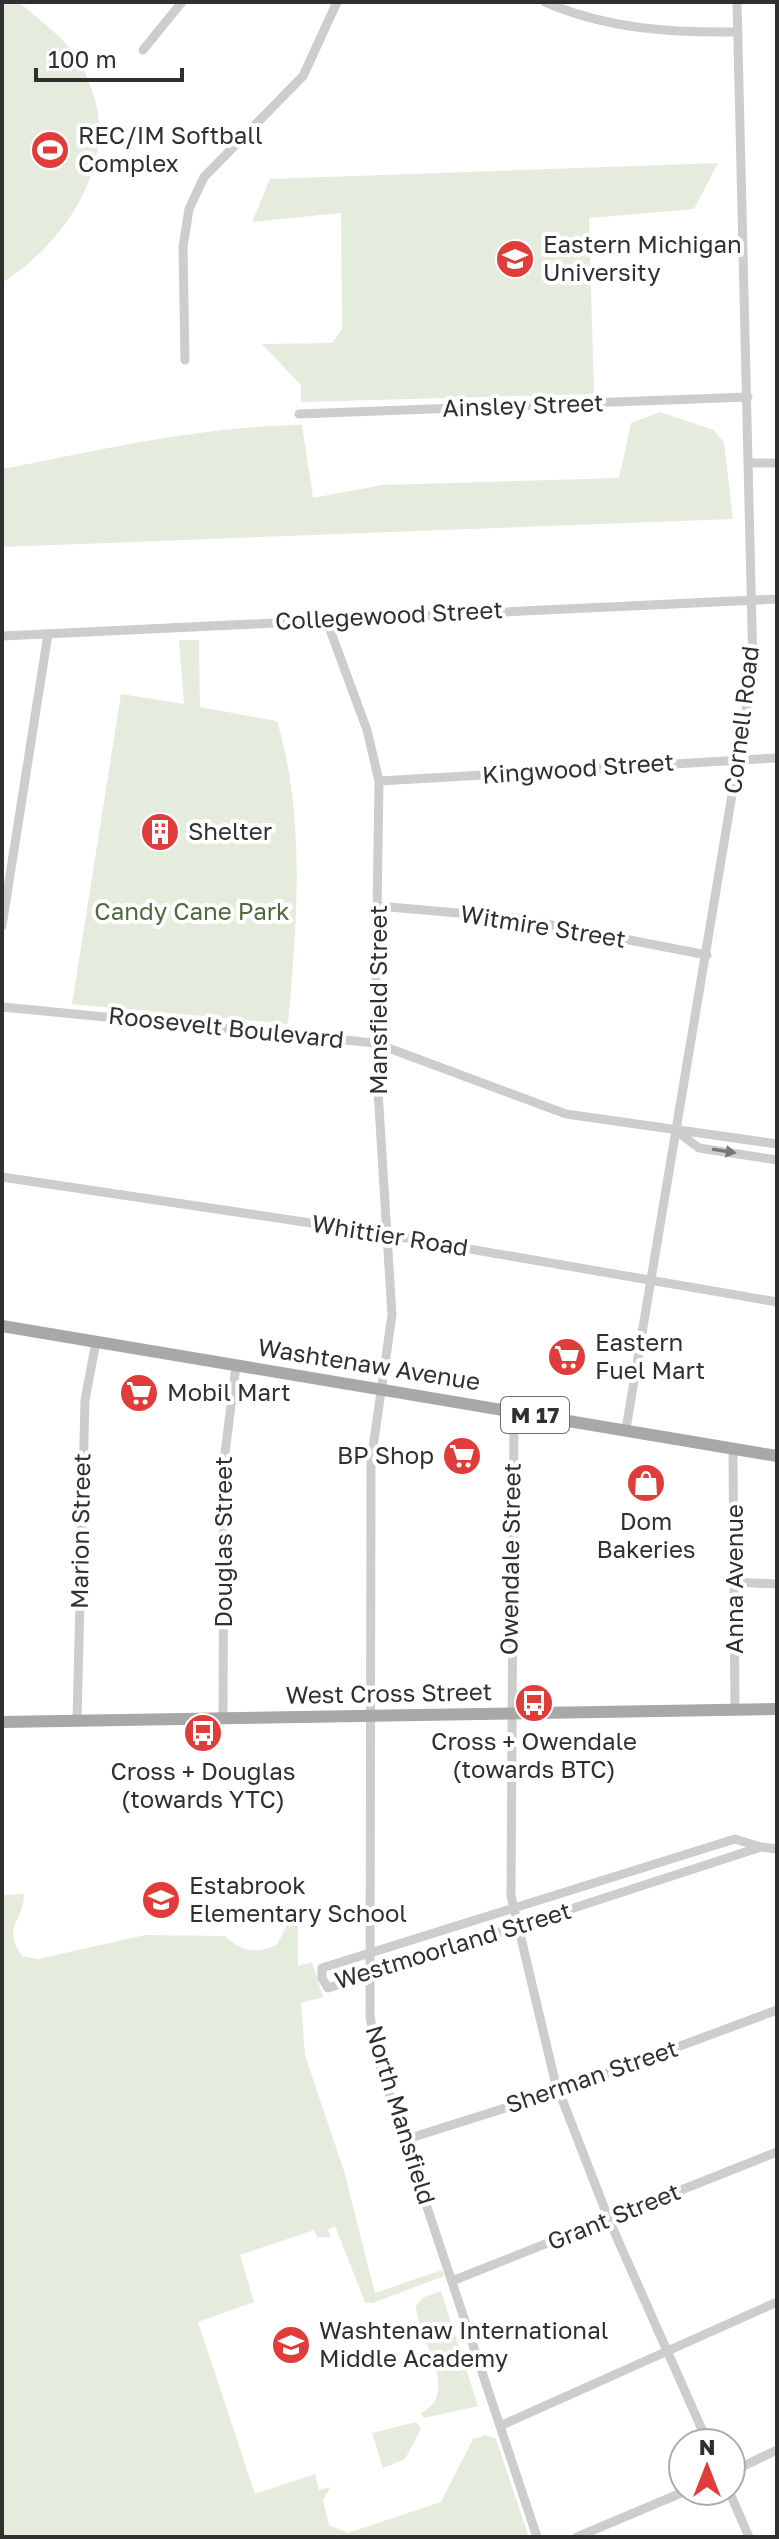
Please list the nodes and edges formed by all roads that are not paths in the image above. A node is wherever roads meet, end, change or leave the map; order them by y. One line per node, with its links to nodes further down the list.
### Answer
1 (182, 2): 6 (street)
2 (337, 2): 7 (street)
3 (545, 2): 5 (street)
4 (737, 2): 5 (street, Cornell Road)
5 (738, 32): 8 (street, Cornell Road)
6 (143, 50)
7 (185, 360)
8 (748, 397): 9 (street, Ainsley Street); 10 (street, Cornell Road)
9 (299, 414)
10 (748, 463): 11 (street); 12 (street, Cornell Road)
11 (777, 463)
12 (751, 599): 13 (street, Collegewood Street); 14 (street, Collegewood Street); 17 (street, Cornell Road)
13 (777, 599)
14 (326, 619): 15 (street, Collegewood Street); 19 (street, Mansfield Street)
15 (48, 634): 16 (street, Collegewood Street); 21 (street)
16 (2, 636)
17 (740, 758): 18 (street, Kingwood Street); 19 (street, Kingwood Street); 24 (street, Cornell Road)
18 (777, 758)
19 (379, 781): 22 (street, Mansfield Street)
20 (2, 856): 21 (street)
21 (13, 858): 23 (street)
22 (378, 906): 24 (street, Witmire Street); 26 (street, Mansfield Street)
23 (2, 926)
24 (707, 955): 27 (street, Cornell Road)
25 (2, 1007): 26 (street, Roosevelt Boulevard)
26 (375, 1043): 27 (street, Roosevelt Boulevard); 31 (street, Mansfield Street)
27 (676, 1131): 28 (street, Roosevelt Boulevard); 29 (street, Roosevelt Boulevard, one-way to 29); 32 (street, Cornell Road)
28 (777, 1144)
29 (777, 1160)
30 (2, 1177): 31 (street, Whittier Road)
31 (388, 1236): 32 (street, Whittier Road); 37 (street, Mansfield Street)
32 (652, 1280): 33 (street, Whittier Road); 39 (street, Cornell Road)
33 (777, 1302)
34 (2, 1326): 35 (main road, Washtenaw Avenue / M 17)
35 (96, 1342): 36 (main road, Washtenaw Avenue / M 17); 49 (street, Marion Street)
36 (236, 1366): 37 (main road, Washtenaw Avenue / M 17); 48 (street, Douglas Street)
37 (383, 1389): 38 (main road, Washtenaw Avenue / M 17); 47 (street, North Mansfield)
38 (514, 1411): 39 (main road, Washtenaw Avenue / M 17); 46 (street, Owendale Street)
39 (626, 1429): 40 (main road, Washtenaw Avenue / M 17)
40 (733, 1449): 41 (main road, Washtenaw Avenue / M 17); 42 (street, Anna Avenue)
41 (777, 1456)
42 (735, 1582): 43 (street); 44 (street, Anna Avenue)
43 (777, 1584)
44 (735, 1709): 45 (main road, West Cross Street); 46 (main road, West Cross Street)
45 (777, 1709)
46 (510, 1714): 47 (main road, West Cross Street); 53 (street, Owendale Street)
47 (371, 1716): 48 (main road, West Cross Street); 55 (street, North Mansfield)
48 (223, 1718): 49 (main road, West Cross Street)
49 (77, 1721): 50 (main road, West Cross Street)
50 (2, 1722)
51 (761, 1847): 52 (street, Westmoorland Street); 53 (street, Westmoorland Street); 54 (street, Westmoorland Street)
52 (777, 1849)
53 (514, 1908): 54 (street, Owendale Street); 55 (street, Westmoorland Street)
54 (518, 1928): 56 (street, Westmoorland Street); 58 (street, Owendale Street)
55 (370, 1953): 56 (street, North Mansfield); 56 (street, Westmoorland Street)
56 (370, 1975): 59 (street, North Mansfield)
57 (777, 2010): 58 (street, Sherman Street)
58 (559, 2091): 59 (street, Sherman Street); 61 (street, Owendale Street)
59 (404, 2140): 62 (street, North Mansfield)
60 (777, 2152): 61 (street, Grant Street)
61 (609, 2220): 62 (street, Grant Street); 64 (street, Owendale Street)
62 (452, 2281): 65 (street, North Mansfield)
63 (777, 2302): 64 (street)
64 (667, 2352): 65 (street); 66 (street, Owendale Street)
65 (500, 2426): 71 (street, North Mansfield)
66 (701, 2427)
67 (777, 2450): 68 (street)
68 (747, 2464)
69 (667, 2499): 72 (street)
70 (736, 2507): 73 (street)
71 (537, 2537)
72 (577, 2537)
73 (749, 2537)

